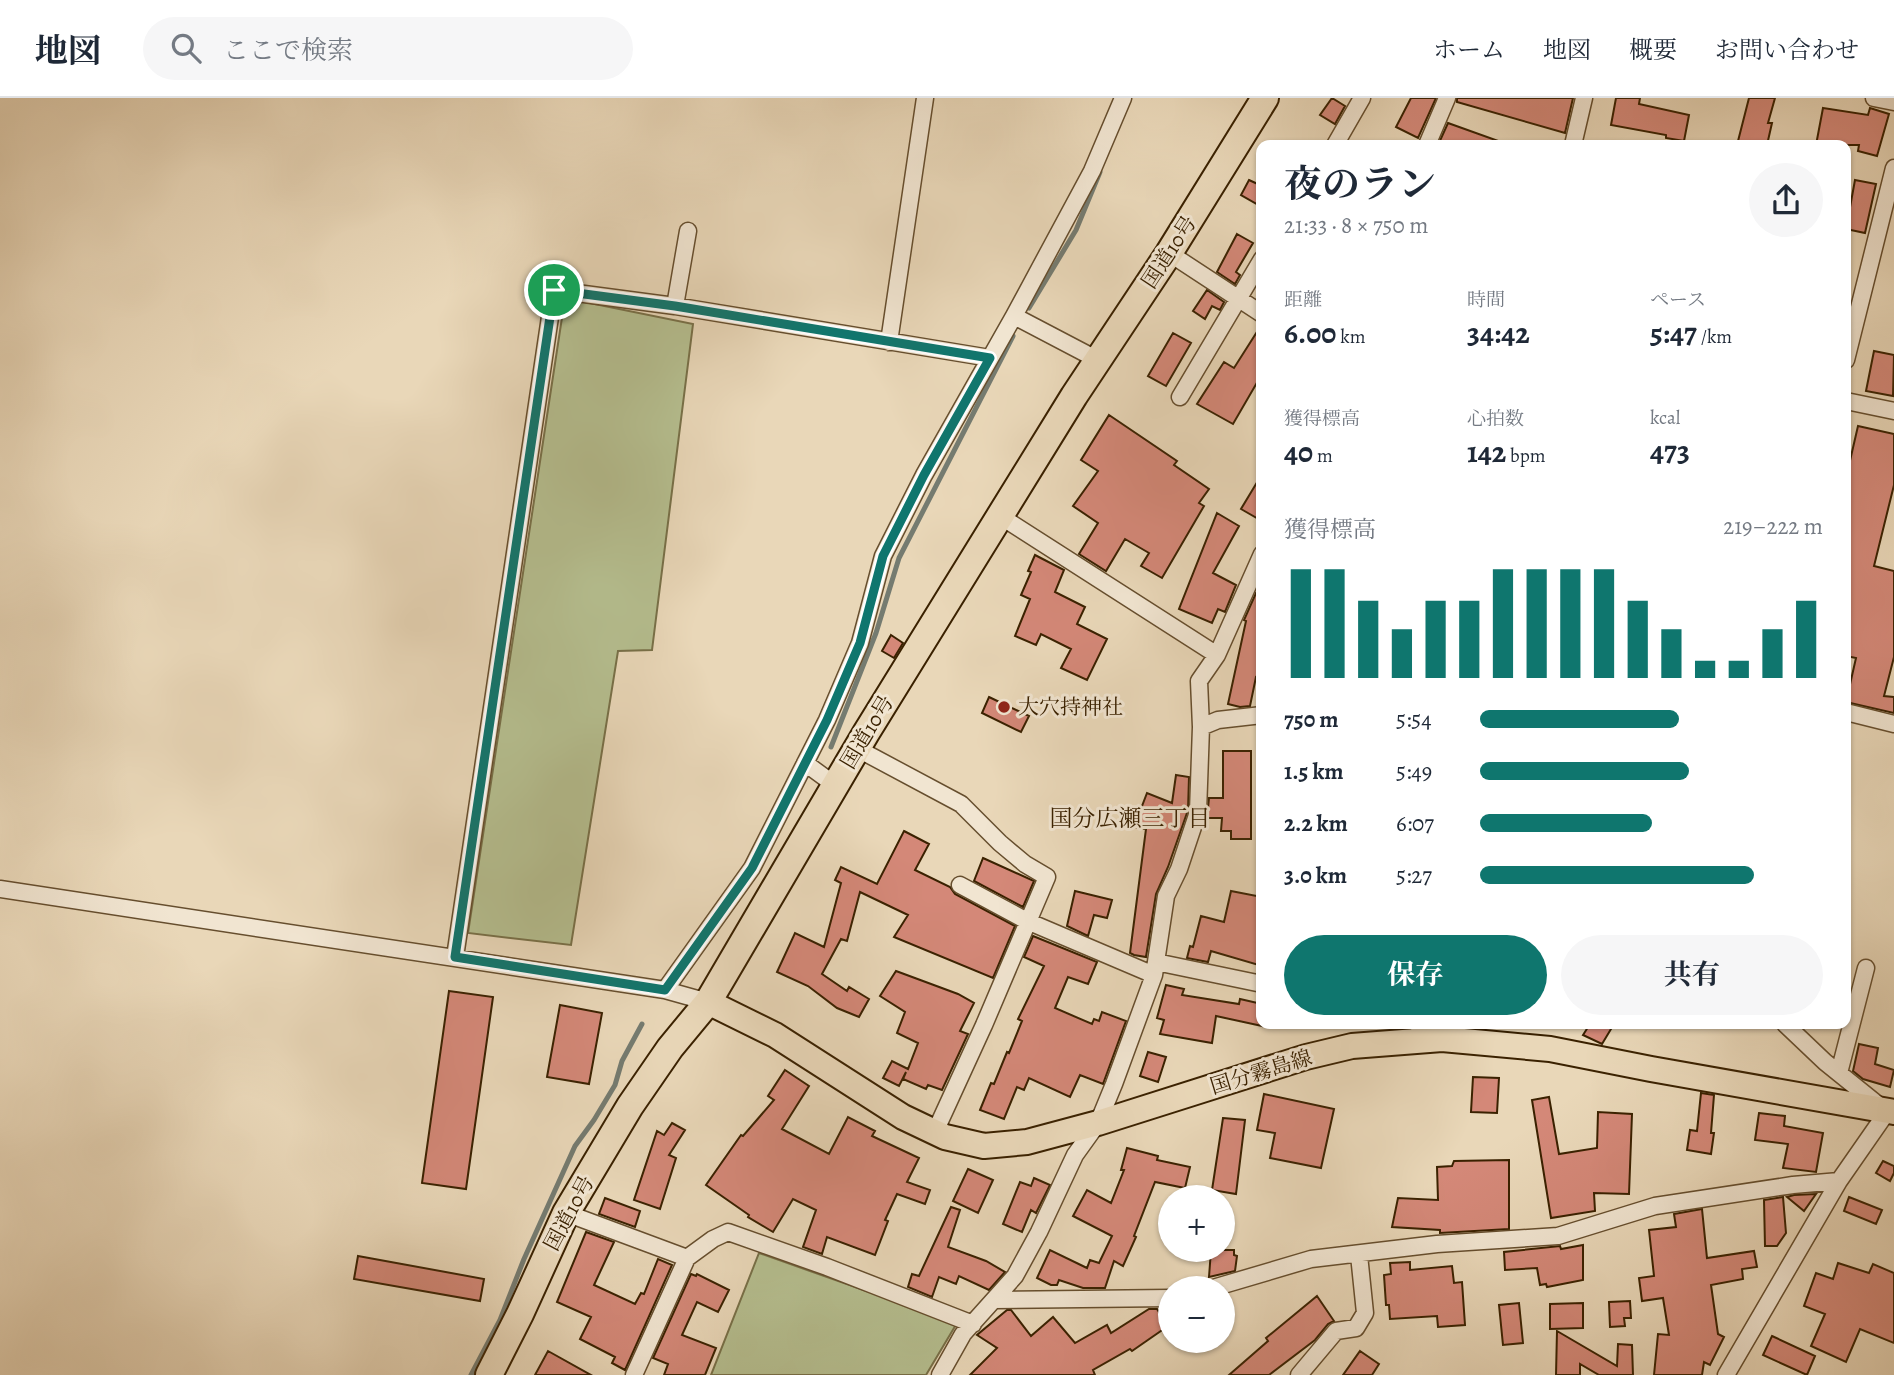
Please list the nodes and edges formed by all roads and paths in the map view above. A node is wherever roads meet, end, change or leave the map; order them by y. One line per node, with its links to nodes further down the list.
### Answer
1 (925, 98): 21 (street)
2 (1123, 98): 19 (street)
3 (1265, 98): 14 (highway, 国道10号)
4 (1362, 98): 9 (street)
5 (1447, 98): 10 (street)
6 (1584, 98): 11 (street)
7 (1874, 98): 8 (street)
8 (1894, 102)
9 (1338, 140)
10 (1429, 140)
11 (1574, 140)
12 (1894, 168): 20 (street)
13 (688, 231): 17 (street)
14 (1168, 253): 16 (street); 23 (highway, 国道10号)
15 (1256, 268): 16 (street)
16 (1236, 298): 18 (street); 24 (street)
17 (675, 306): 21 (street); 40 (street)
18 (1256, 310)
19 (1014, 316): 22 (street); 23 (street)
20 (1851, 340)
21 (889, 342): 22 (street)
22 (990, 358): 35 (street)
23 (1098, 360): 27 (highway, 国道10号)
24 (1180, 397)
25 (1851, 402): 26 (street)
26 (1894, 411)
27 (1000, 516): 29 (street); 34 (highway, 国道10号)
28 (1256, 567): 29 (street)
29 (1217, 655): 33 (street)
30 (1851, 713): 32 (street)
31 (1256, 716): 33 (street)
32 (1894, 723)
33 (1201, 727): 42 (street)
34 (858, 749): 36 (highway, 国道10号); 39 (street)
35 (805, 763): 36 (street); 44 (street)
36 (835, 785): 45 (highway, 国道10号)
37 (960, 885): 39 (street)
38 (0, 889): 40 (street)
39 (1027, 921): 42 (street); 54 (street)
40 (455, 957): 44 (street)
41 (1866, 968): 46 (street)
42 (1155, 969): 43 (street); 53 (street)
43 (1256, 983)
44 (665, 990): 45 (street)
45 (708, 1002): 54 (main road, 国分霧島線); 56 (highway, 国道10号)
46 (1851, 1026)
47 (1425, 1029): 50 (street)
48 (1791, 1029): 51 (street)
49 (1850, 1029): 51 (street)
50 (1442, 1039): 52 (main road, 国分霧島線); 53 (main road, 国分霧島線)
51 (1839, 1073): 52 (street)
52 (1891, 1112): 55 (street)
53 (1098, 1123): 54 (main road, 国分霧島線); 61 (street)
54 (935, 1132)
55 (1839, 1181): 57 (street); 67 (street)
56 (566, 1213): 58 (street); 63 (highway, 国道10号)
57 (1359, 1255): 59 (street); 66 (street)
58 (687, 1258): 62 (street); 64 (street)
59 (1235, 1281)
60 (1158, 1298): 61 (street)
61 (994, 1300): 62 (street)
62 (973, 1324): 65 (street)
63 (489, 1375)
64 (634, 1375)
65 (940, 1375)
66 (1299, 1375)
67 (1726, 1375)

